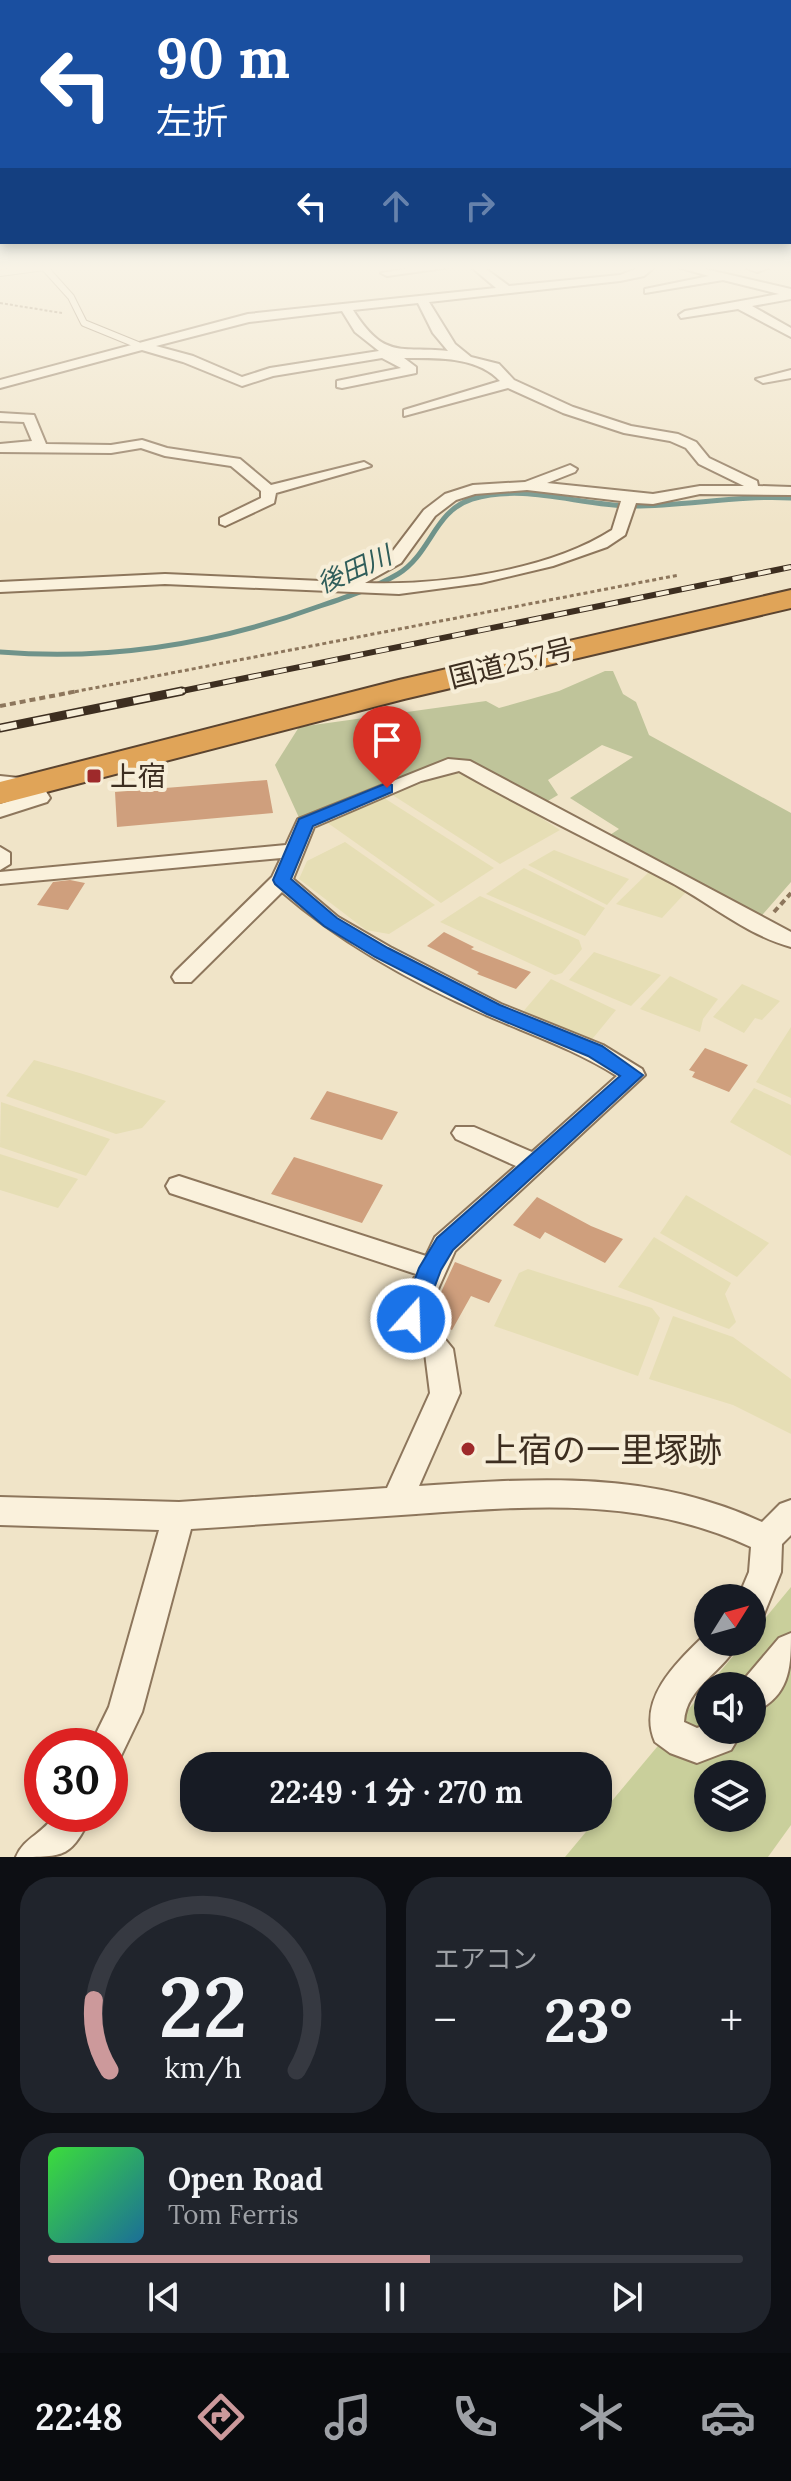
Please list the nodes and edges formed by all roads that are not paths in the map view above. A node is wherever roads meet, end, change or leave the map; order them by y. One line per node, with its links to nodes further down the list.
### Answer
1 (111, 353): 9 (street)
2 (165, 353): 3 (street)
3 (391, 353): 5 (street); 10 (street)
4 (460, 353): 5 (street)
5 (469, 359): 8 (street)
6 (791, 374): 7 (street)
7 (763, 379)
8 (509, 383): 11 (street); 18 (street)
9 (0, 384)
10 (342, 384)
11 (409, 413)
12 (0, 417): 13 (street)
13 (34, 447): 14 (street); 19 (street)
14 (0, 448)
15 (364, 466): 19 (street)
16 (570, 469): 17 (street)
17 (524, 487): 21 (street); 23 (street)
18 (765, 489): 20 (street); 21 (street)
19 (268, 490): 22 (street)
20 (791, 491)
21 (629, 502): 23 (street)
22 (225, 521)
23 (348, 586): 24 (street)
24 (0, 587)
25 (791, 599): 26 (highway, 国道257号)
26 (16, 783): 27 (highway, 国道257号); 28 (street)
27 (0, 793)
28 (0, 811)
29 (294, 850): 32 (street); 33 (street); 34 (street)
30 (0, 853): 31 (street)
31 (0, 864)
32 (0, 878)
33 (282, 880): 35 (street); 37 (street)
34 (791, 940)
35 (183, 977)
36 (465, 1133): 37 (street)
37 (535, 1164): 39 (street)
38 (179, 1186): 39 (street)
39 (430, 1268): 40 (street)
40 (396, 1502): 43 (street); 44 (street)
41 (0, 1511): 43 (street)
42 (791, 1514): 44 (street)
43 (179, 1516): 51 (street)
44 (766, 1539): 45 (street)
45 (762, 1584)
46 (791, 1649): 50 (street)
47 (709, 1656): 48 (street)
48 (694, 1672)
49 (694, 1673): 52 (street)
50 (766, 1679)
51 (117, 1728)
52 (709, 1744)
53 (65, 1832): 54 (street)
54 (34, 1857)

